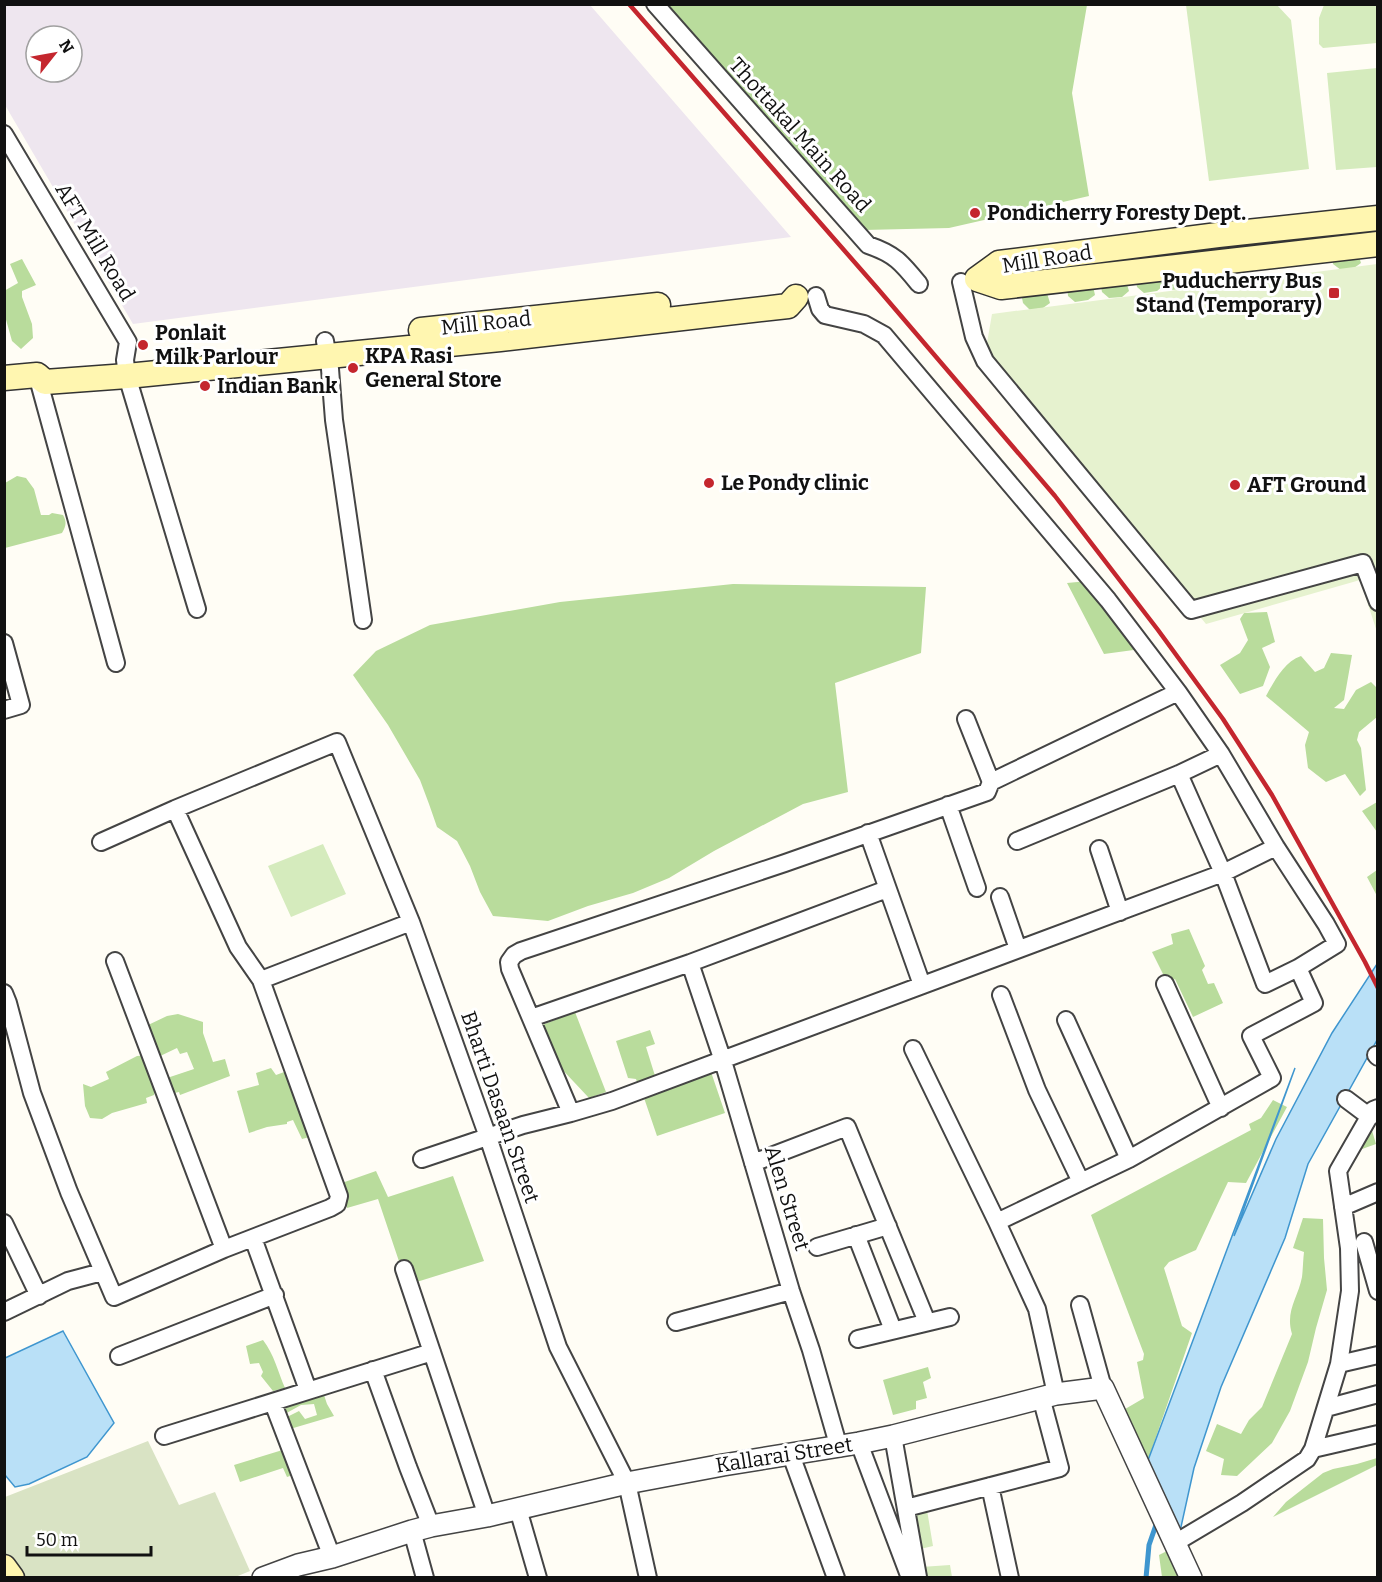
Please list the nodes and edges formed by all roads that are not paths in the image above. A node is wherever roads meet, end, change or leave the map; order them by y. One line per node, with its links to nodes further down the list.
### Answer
1 (655, 4): 6 (street, Thottakal Main Road)
2 (4, 135): 9 (street, AFT Mill Road)
3 (1377, 218): 4 (main road, Mill Road)
4 (1377, 244)
5 (961, 282): 12 (street)
6 (919, 284)
7 (806, 297): 8 (main road, Mill Road); 17 (street)
8 (326, 349): 9 (main road, Mill Road); 14 (street)
9 (126, 368): 10 (main road, Mill Road); 13 (street, AFT Mill Road)
10 (37, 375): 11 (main road, Mill Road); 16 (street)
11 (4, 378)
12 (1377, 602)
13 (197, 609)
14 (363, 620)
15 (4, 643): 18 (street)
16 (116, 663)
17 (1178, 692): 20 (street); 22 (street)
18 (4, 710)
19 (966, 719): 22 (street)
20 (1221, 754): 21 (street); 28 (street)
21 (1179, 774): 26 (street); 30 (street)
22 (991, 782): 23 (street)
23 (948, 805): 25 (street); 31 (street)
24 (176, 809): 27 (street); 35 (street, Bharti Dasaan Street); 40 (street)
25 (868, 833): 32 (street); 45 (street)
26 (1017, 841)
27 (101, 842)
28 (1276, 848): 30 (street); 39 (street)
29 (1099, 849): 34 (street)
30 (1223, 873): 34 (street); 39 (street)
31 (977, 888)
32 (887, 889): 38 (street); 42 (street)
33 (1000, 897): 36 (street)
34 (1120, 912): 36 (street)
35 (411, 922): 40 (street); 53 (street, Bharti Dasaan Street)
36 (1018, 949): 42 (street)
37 (115, 961): 67 (street)
38 (690, 963): 45 (street); 48 (street, Alen Street)
39 (1298, 968): 50 (street)
40 (261, 980): 64 (street)
41 (1165, 984): 50 (street)
42 (922, 985): 48 (street)
43 (4, 993): 69 (street)
44 (1001, 994): 57 (street)
45 (531, 1018): 51 (street)
46 (1066, 1020): 55 (street)
47 (913, 1049): 60 (street)
48 (723, 1060): 51 (street); 56 (street, Alen Street)
49 (1346, 1099): 52 (street)
50 (1221, 1108): 55 (street)
51 (571, 1113): 53 (street)
52 (1375, 1114): 59 (street)
53 (488, 1137): 54 (street); 99 (street, Bharti Dasaan Street)
54 (422, 1159)
55 (1129, 1159): 57 (street)
56 (753, 1163): 62 (street); 71 (street, Alen Street)
57 (1081, 1182): 60 (street)
58 (1377, 1192): 59 (street)
59 (1343, 1207): 65 (street)
60 (997, 1222): 90 (street)
61 (4, 1223): 74 (street)
62 (888, 1226): 63 (street); 79 (street)
63 (856, 1236): 66 (street); 80 (street)
64 (253, 1238): 67 (street); 73 (street)
65 (1364, 1242): 70 (street); 72 (street)
66 (817, 1247)
67 (224, 1250): 69 (street)
68 (404, 1269): 82 (street)
69 (102, 1272): 74 (street)
70 (1376, 1284): 72 (street)
71 (791, 1291): 78 (street); 96 (street, Alen Street)
72 (1350, 1291): 85 (street)
73 (275, 1295): 84 (street); 88 (street)
74 (39, 1296): 76 (street)
75 (1080, 1305): 87 (street)
76 (5, 1311)
77 (950, 1317): 79 (street)
78 (676, 1322)
79 (927, 1322): 80 (street)
80 (893, 1330): 81 (street)
81 (858, 1339)
82 (432, 1352): 86 (street); 103 (street)
83 (1377, 1355): 85 (street)
84 (119, 1356)
85 (1339, 1364): 92 (street)
86 (373, 1370): 88 (street); 104 (street)
87 (1103, 1388): 90 (street, Kallarai Street); 105 (street)
88 (308, 1390): 91 (street)
89 (1377, 1394): 92 (street)
90 (1048, 1395): 95 (street, Kallarai Street); 100 (street)
91 (273, 1403): 94 (street); 106 (street)
92 (1326, 1408): 97 (street)
93 (1377, 1434): 97 (street)
94 (164, 1436)
95 (893, 1436): 96 (street, Kallarai Street); 101 (street)
96 (849, 1445): 98 (street, Kallarai Street); 115 (street, Alen Street)
97 (1313, 1449): 105 (street)
98 (791, 1455): 99 (street, Kallarai Street); 114 (street)
99 (627, 1483): 102 (street, Kallarai Street); 113 (street, Bharti Dasaan Street)
100 (990, 1486): 101 (street); 117 (street)
101 (906, 1508): 116 (street)
102 (518, 1509): 103 (street, Kallarai Street); 112 (street)
103 (487, 1516): 104 (street, Kallarai Street)
104 (422, 1528): 106 (street, Kallarai Street); 111 (street)
105 (1174, 1540): 118 (street)
106 (333, 1557): 108 (street, Kallarai Street)
107 (4, 1566): 109 (main road)
108 (300, 1571): 110 (street, Kallarai Street)
109 (12, 1578)
110 (263, 1578)
111 (425, 1578)
112 (538, 1578)
113 (648, 1578)
114 (836, 1578)
115 (910, 1578)
116 (918, 1578)
117 (1010, 1578)
118 (1191, 1578)

